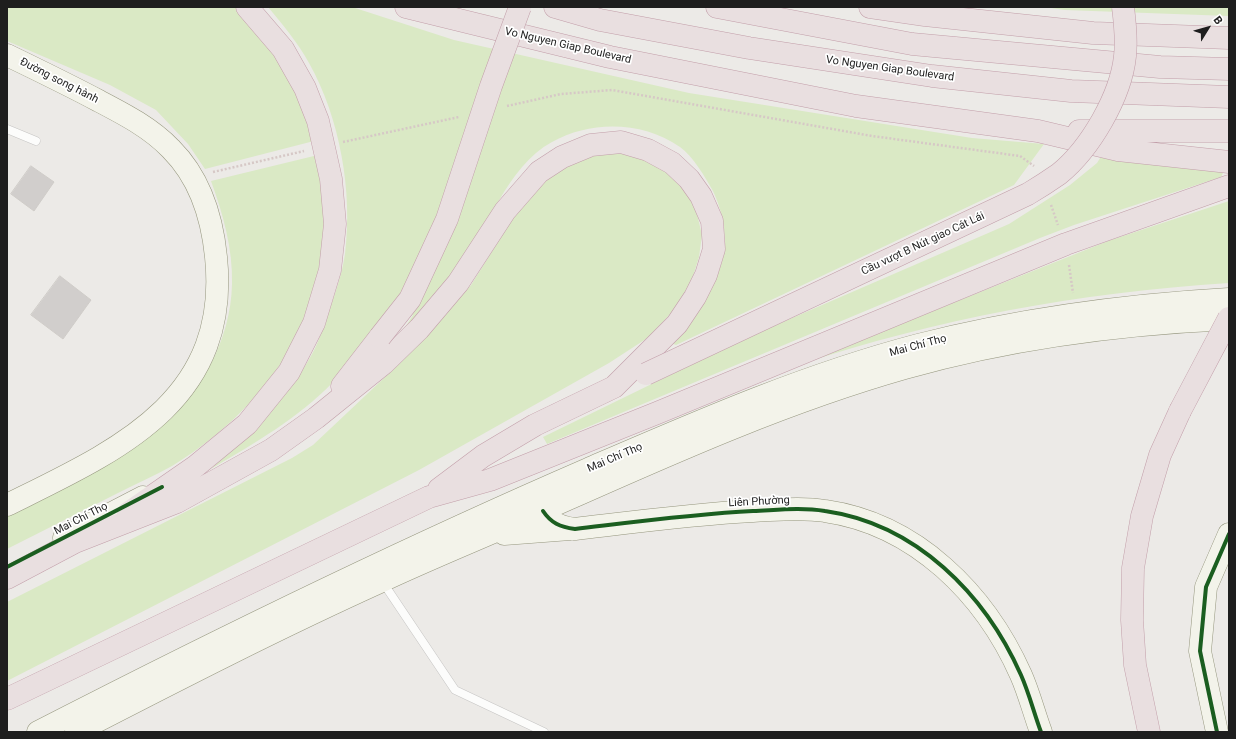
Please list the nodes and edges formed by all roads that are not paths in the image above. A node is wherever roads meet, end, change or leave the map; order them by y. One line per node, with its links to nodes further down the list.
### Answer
1 (247, 7): 22 (highway)
2 (406, 7): 13 (highway, Vo Nguyen Giap Boulevard)
3 (520, 7): 21 (highway, bridge)
4 (555, 7): 11 (highway, Vo Nguyen Giap Boulevard)
5 (717, 7): 10 (highway)
6 (870, 7): 8 (highway)
7 (1123, 7): 20 (highway, Cầu vượt B Nút giao Cát Lái, bridge)
8 (1229, 38)
9 (7, 55): 25 (main road, Đường song hành)
10 (1229, 69)
11 (1229, 97)
12 (7, 129): 15 (lane)
13 (1038, 131): 14 (highway, Vo Nguyen Giap Boulevard); 16 (highway, Vo Nguyen Giap Boulevard)
14 (1229, 131)
15 (36, 142)
16 (1229, 162)
17 (1229, 186): 23 (highway)
18 (1229, 299): 24 (main road, Mai Chí Thọ)
19 (1229, 319): 24 (main road, Mai Chí Thọ); 38 (highway, bridge)
20 (614, 387): 21 (highway); 23 (highway, Cầu vượt B Nút giao Cát Lái)
21 (316, 418): 27 (highway, Mai Chí Thọ)
22 (162, 487): 27 (highway); 30 (main road, Mai Chí Thọ)
23 (428, 496): 33 (highway)
24 (539, 501): 26 (main road, Liên Phường); 29 (main road, Mai Chí Thọ); 34 (main road, Mai Chí Thọ)
25 (7, 505)
26 (575, 529): 29 (main road, Liên Phường); 37 (main road, Liên Phường)
27 (104, 531): 31 (highway, Mai Chí Thọ)
28 (1229, 534): 39 (main road)
29 (487, 535): 32 (main road, Mai Chí Thọ)
30 (7, 567)
31 (7, 578)
32 (382, 581): 35 (main road, Mai Chí Thọ); 36 (lane)
33 (7, 699)
34 (38, 732)
35 (76, 732)
36 (544, 732)
37 (1040, 732)
38 (1149, 732)
39 (1217, 732)

